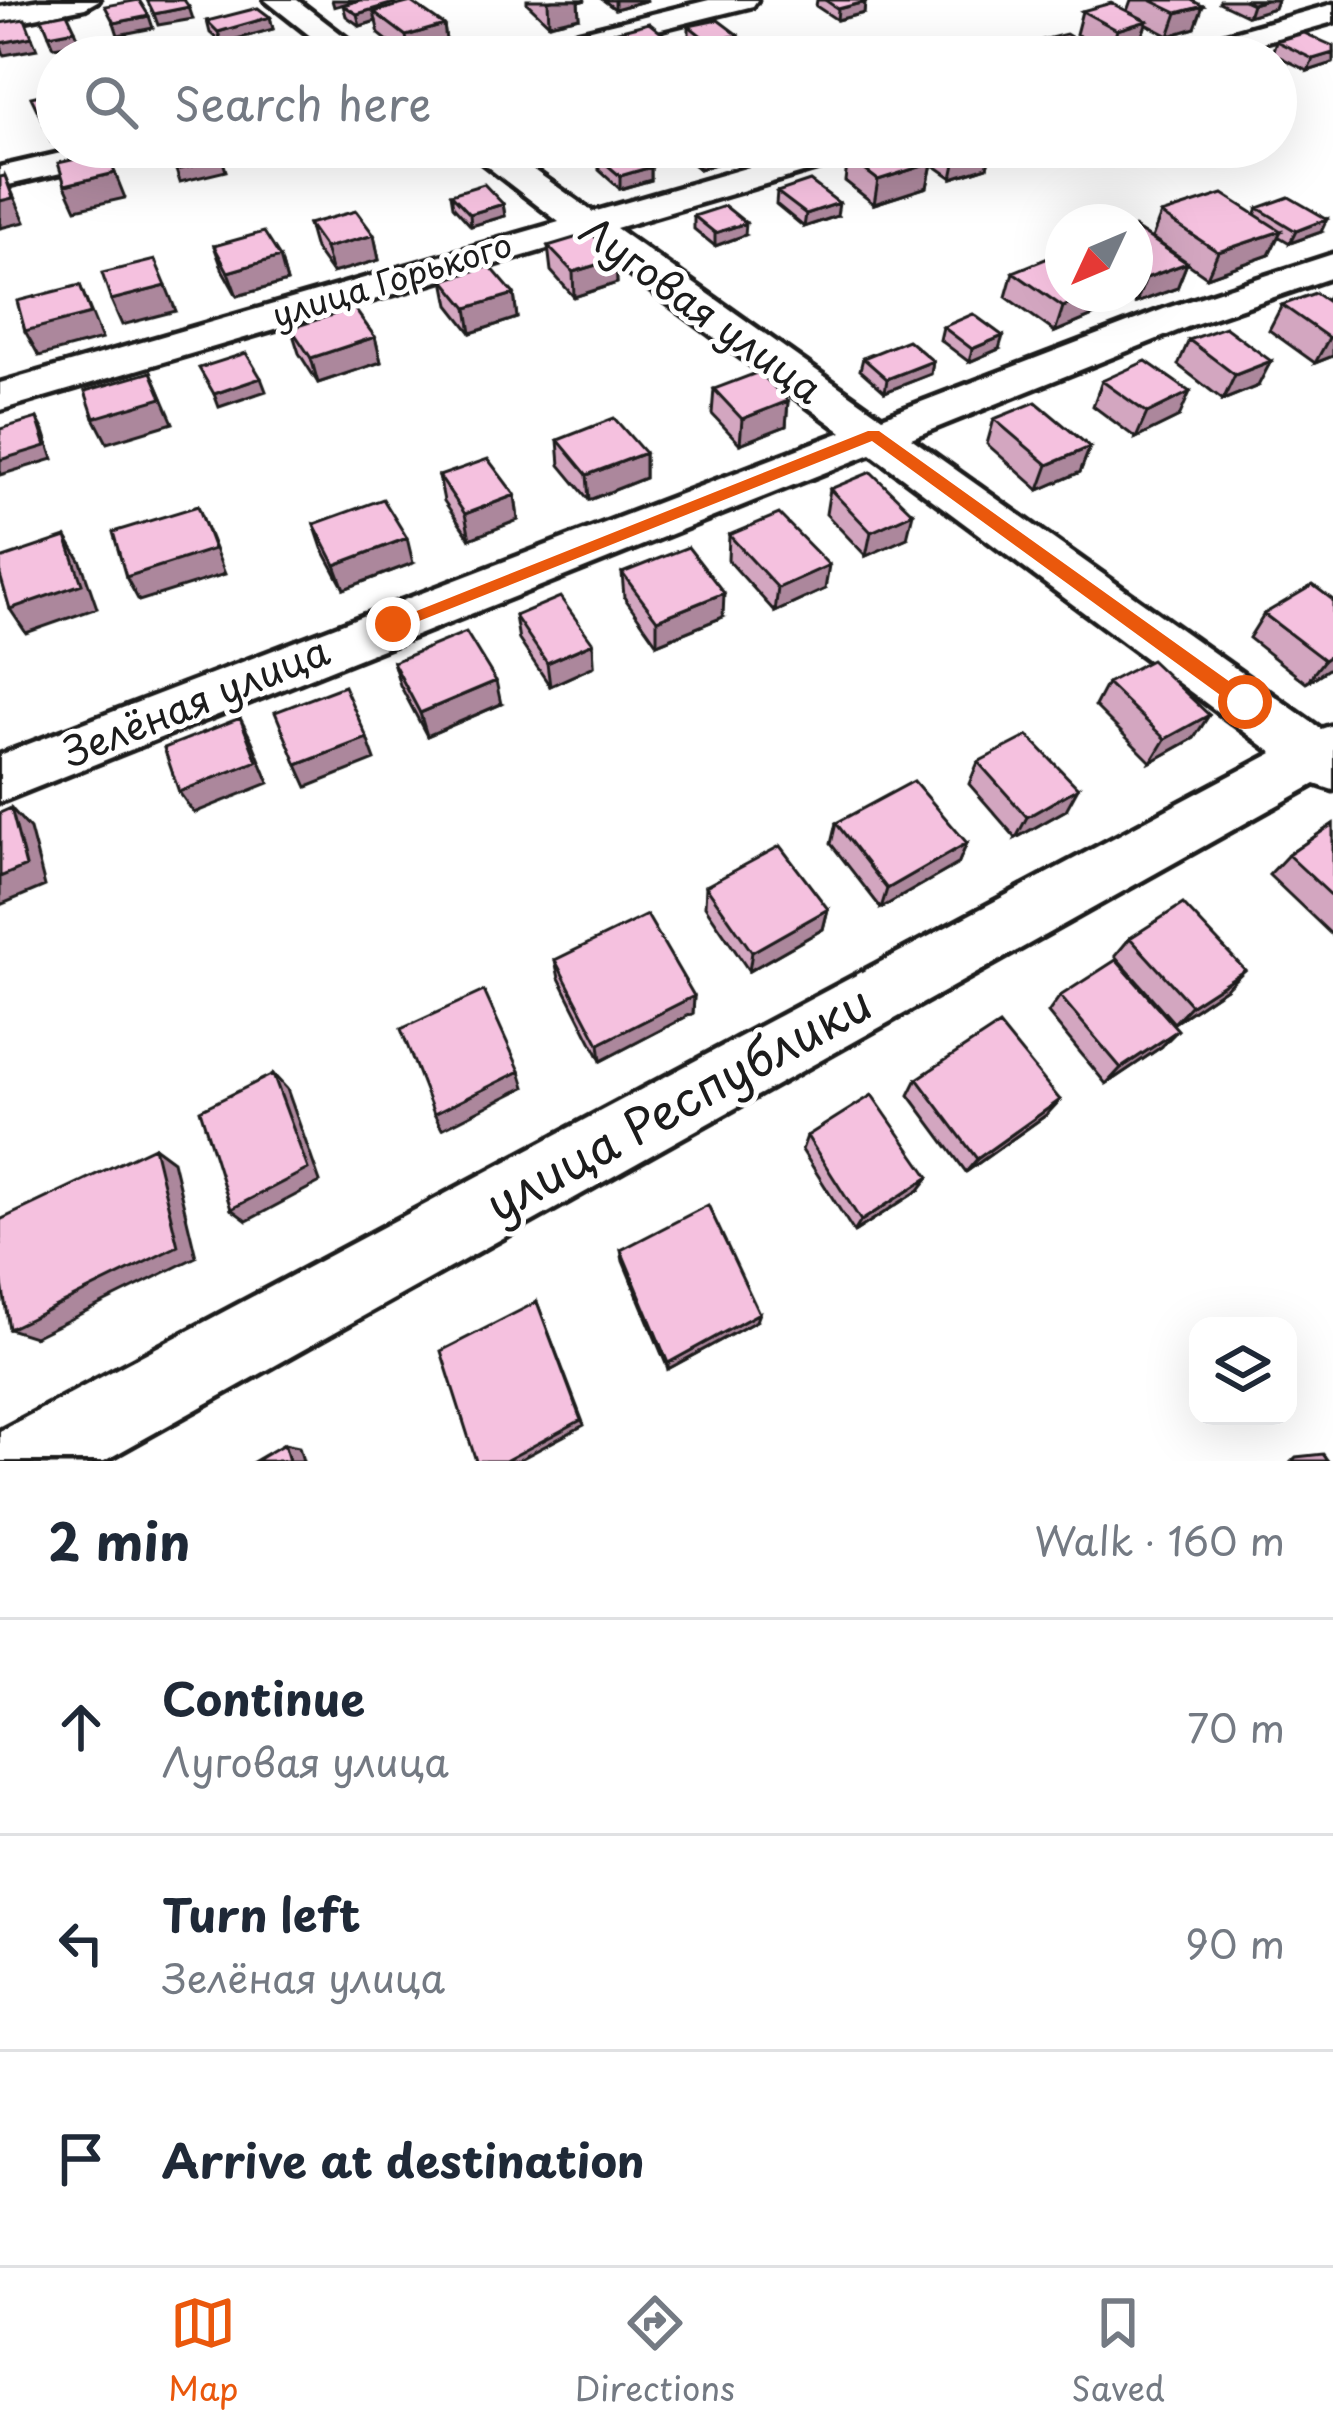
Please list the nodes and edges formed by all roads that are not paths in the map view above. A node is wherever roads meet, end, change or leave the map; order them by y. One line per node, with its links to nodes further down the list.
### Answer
1 (85, 0): 5 (street)
2 (279, 0): 6 (street)
3 (743, 0): 7 (street)
4 (1333, 14): 8 (street)
5 (0, 16)
6 (328, 36)
7 (598, 36)
8 (1253, 36)
9 (39, 168): 12 (street)
10 (507, 168): 13 (street, Луговая улица)
11 (780, 168): 13 (street, улица Горького)
12 (0, 177)
13 (582, 223): 15 (street, улица Горького); 16 (street, Луговая улица)
14 (1333, 265): 16 (street, Зелёная улица)
15 (0, 397)
16 (873, 435): 17 (street, Луговая улица); 18 (street, Зелёная улица)
17 (1328, 757): 19 (street, улица Республики)
18 (0, 779)
19 (25, 1461)

